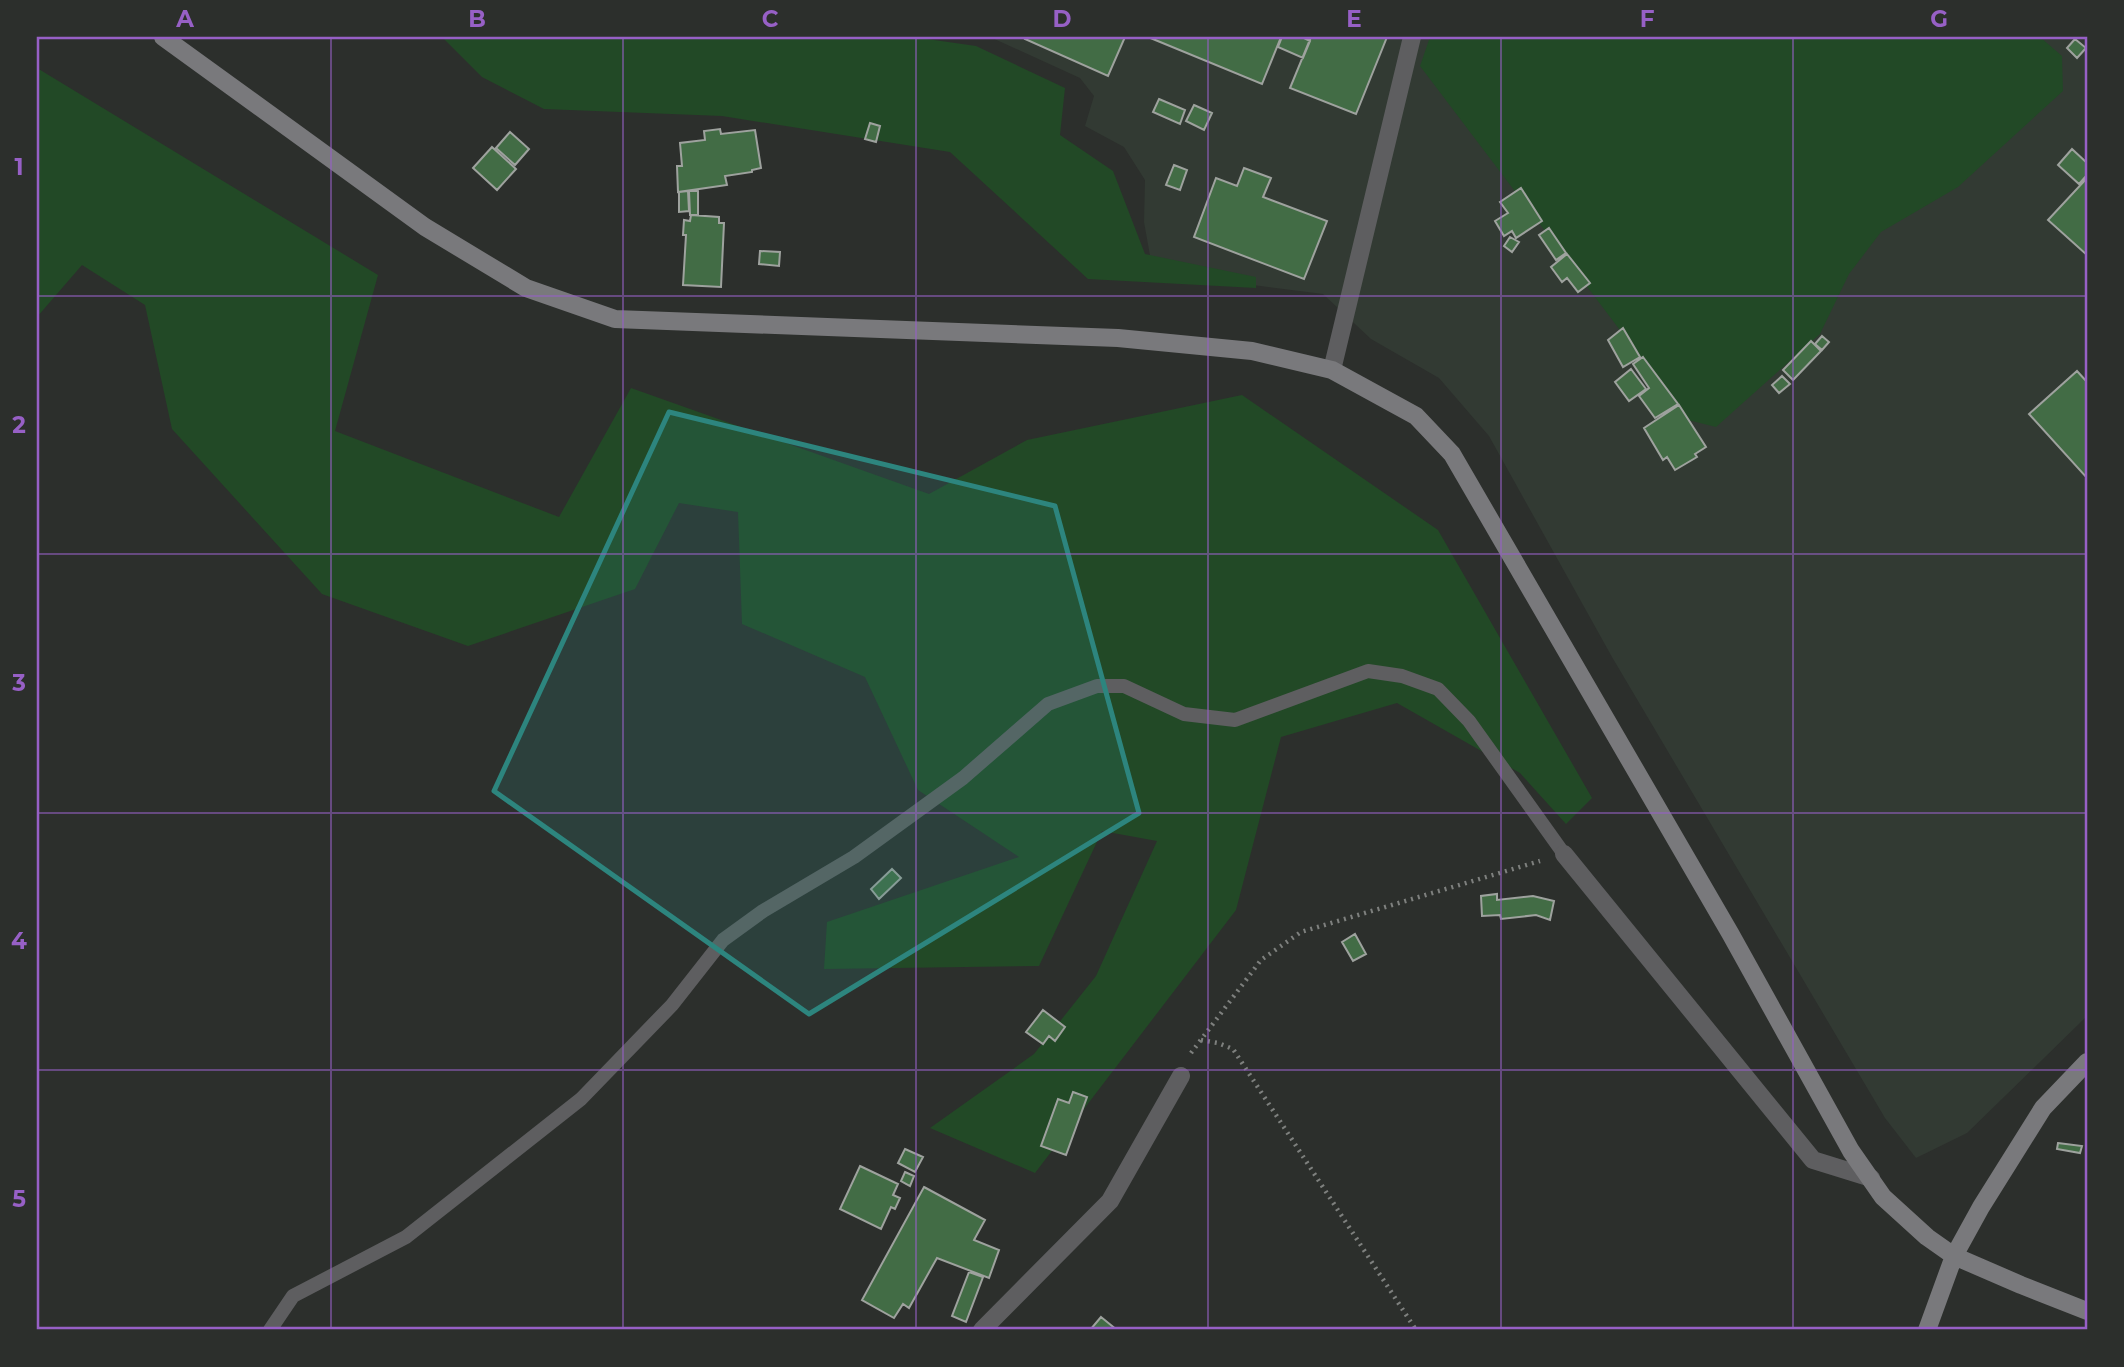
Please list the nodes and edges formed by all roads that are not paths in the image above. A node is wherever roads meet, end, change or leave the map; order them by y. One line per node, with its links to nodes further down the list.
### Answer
1 (163, 37): 3 (street)
2 (1412, 37): 3 (street)
3 (1332, 370): 7 (street)
4 (1564, 854): 7 (street); 10 (lane)
5 (2087, 1062): 8 (street)
6 (1181, 1076): 11 (street)
7 (1871, 1178): 8 (street)
8 (1954, 1256): 9 (street); 12 (street)
9 (2087, 1311)
10 (270, 1330)
11 (982, 1330)
12 (1927, 1330)

